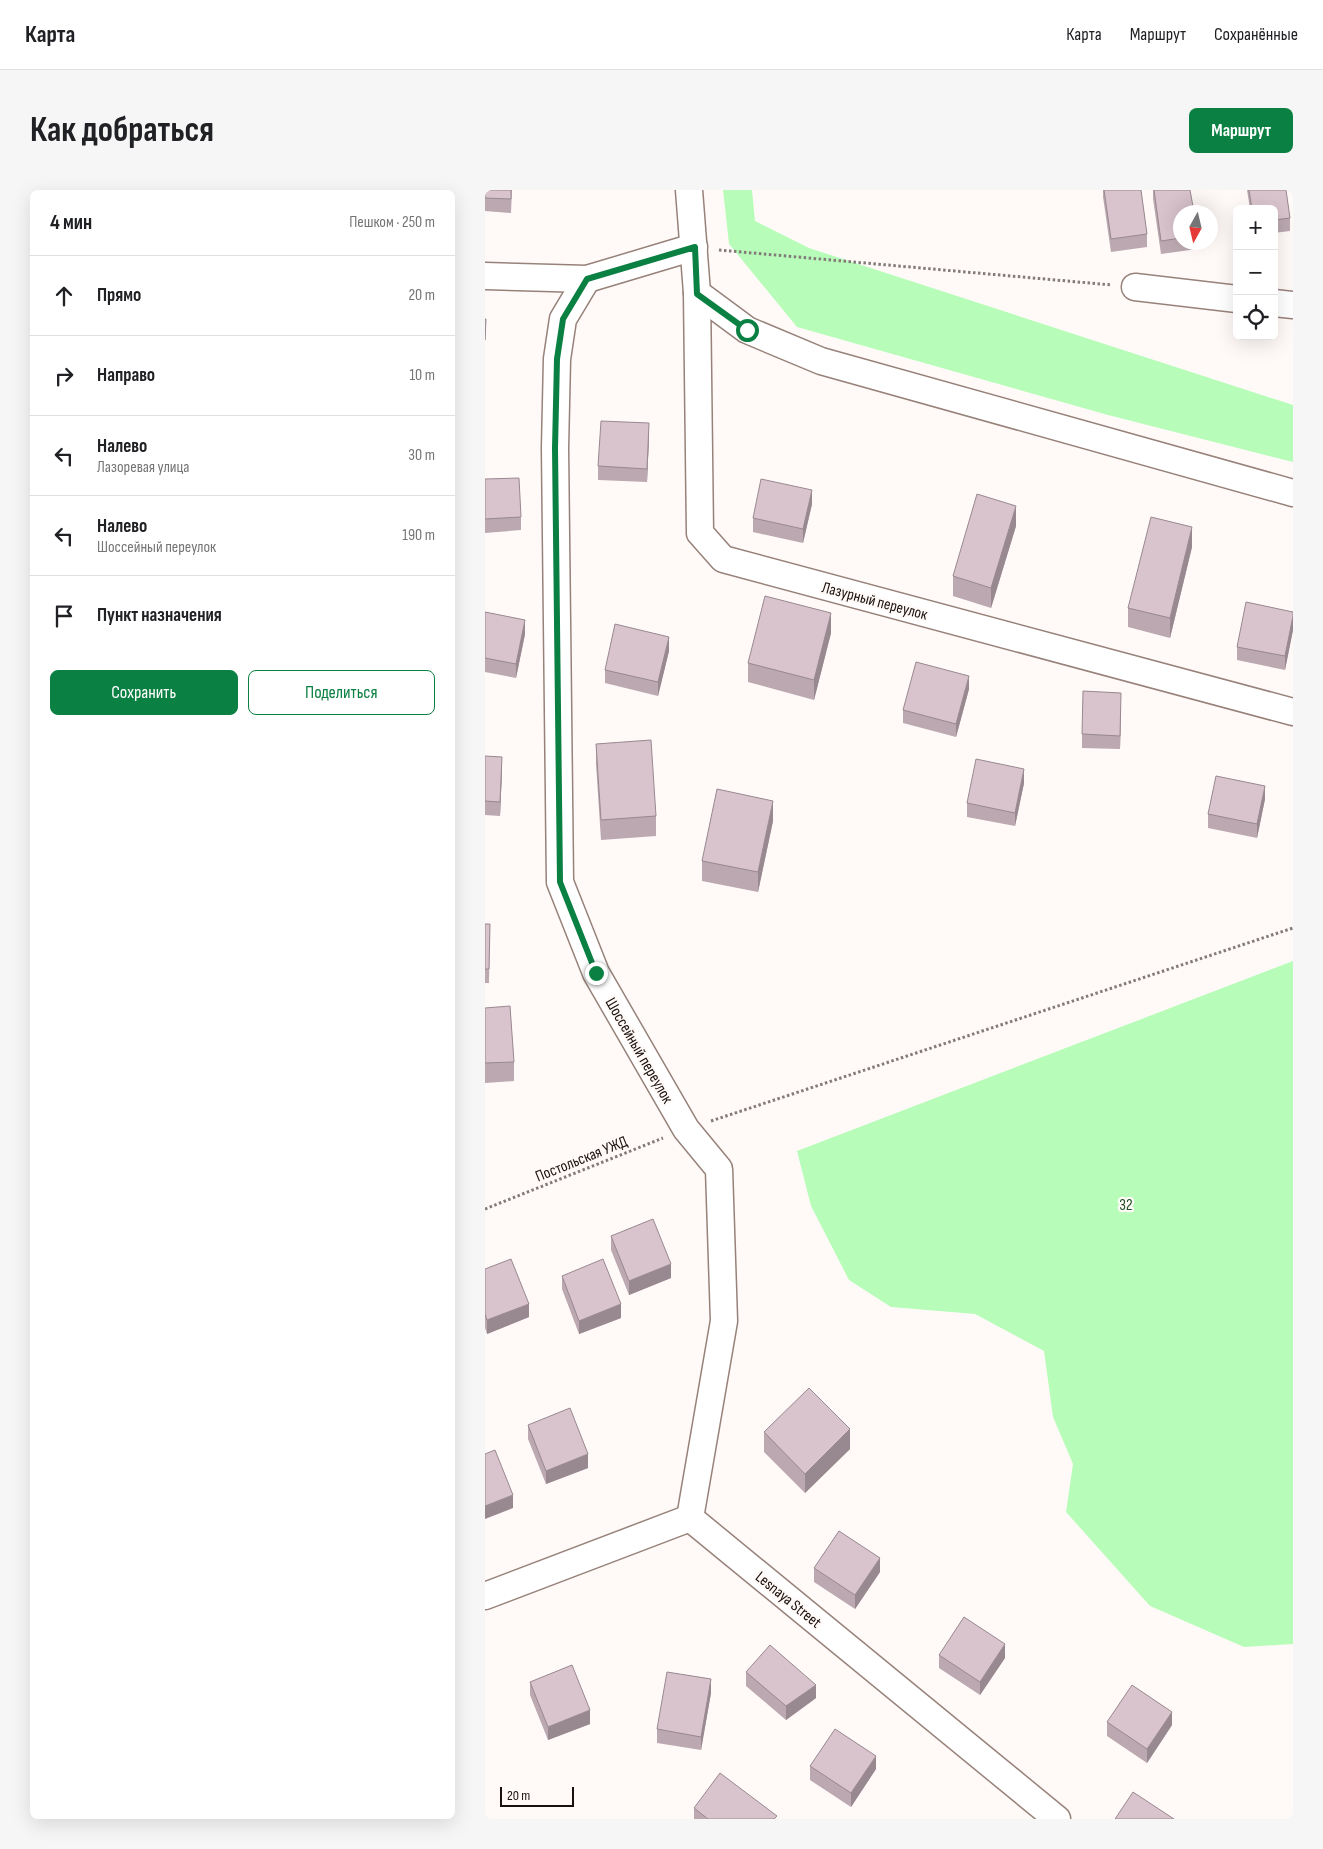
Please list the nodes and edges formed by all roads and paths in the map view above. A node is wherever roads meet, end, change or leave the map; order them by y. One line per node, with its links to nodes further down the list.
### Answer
1 (689, 190): 2 (street, Лазурный переулок)
2 (695, 247): 4 (street); 5 (path); 6 (street, Лазурный переулок)
3 (485, 276): 4 (street)
4 (587, 279): 13 (street, Шоссейный переулок)
5 (1135, 287): 7 (street)
6 (697, 294): 10 (street); 11 (street, Лазурный переулок)
7 (1233, 299)
8 (1278, 304): 9 (street)
9 (1293, 306)
10 (1293, 493)
11 (1293, 712)
12 (1293, 928): 13 (path, Постольская УЖД)
13 (686, 1129): 14 (path, Постольская УЖД); 15 (street, Шоссейный переулок)
14 (485, 1209)
15 (691, 1518): 16 (street); 17 (street, Lesnaya Street)
16 (485, 1596)
17 (1057, 1819)

